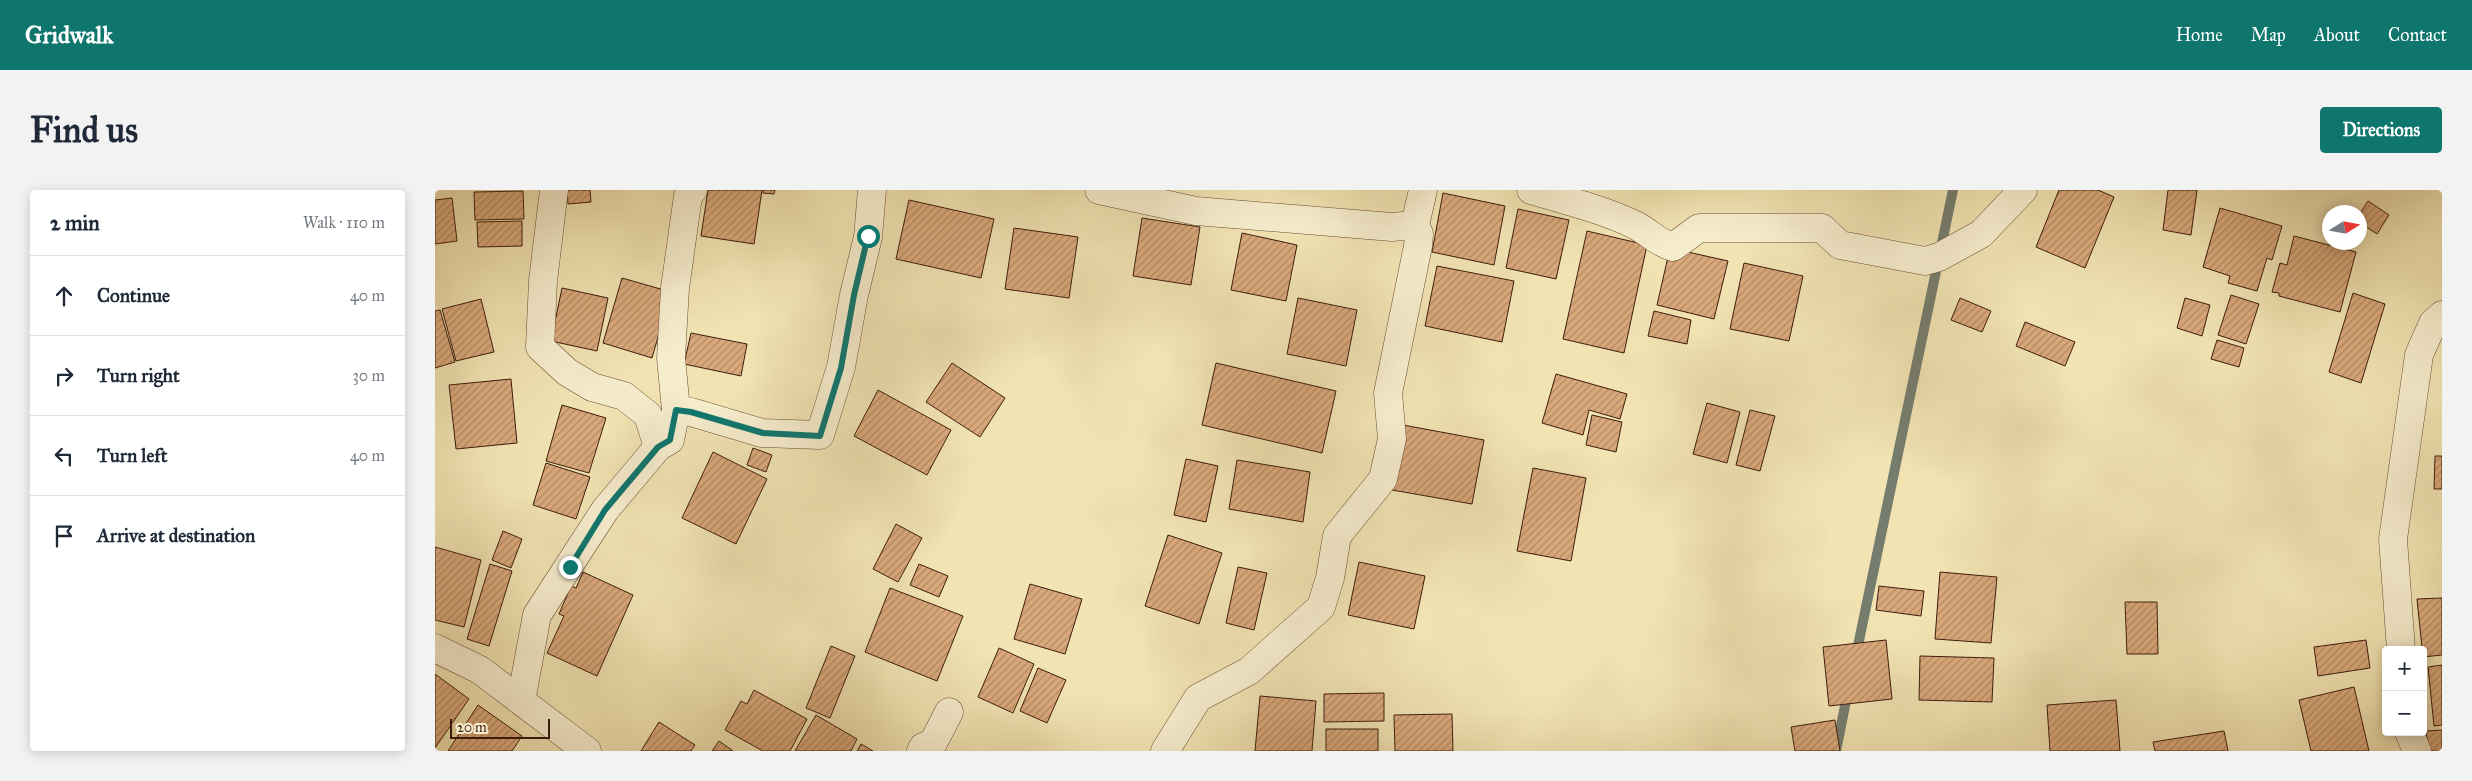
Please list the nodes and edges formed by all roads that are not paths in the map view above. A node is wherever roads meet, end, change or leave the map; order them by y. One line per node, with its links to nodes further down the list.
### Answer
1 (554, 190): 12 (street)
2 (693, 190): 11 (street)
3 (872, 190): 11 (street)
4 (1099, 190): 8 (street)
5 (1423, 190): 9 (street)
6 (1531, 190): 7 (street)
7 (2023, 190)
8 (1196, 200): 9 (street)
9 (1415, 225): 20 (street)
10 (2442, 315): 13 (street)
11 (676, 410): 12 (street)
12 (658, 447): 15 (street)
13 (2401, 646)
14 (435, 648): 15 (street)
15 (521, 701): 18 (street)
16 (949, 712): 19 (street)
17 (2411, 736): 21 (street)
18 (587, 751)
19 (921, 751)
20 (1165, 751)
21 (2417, 751)

